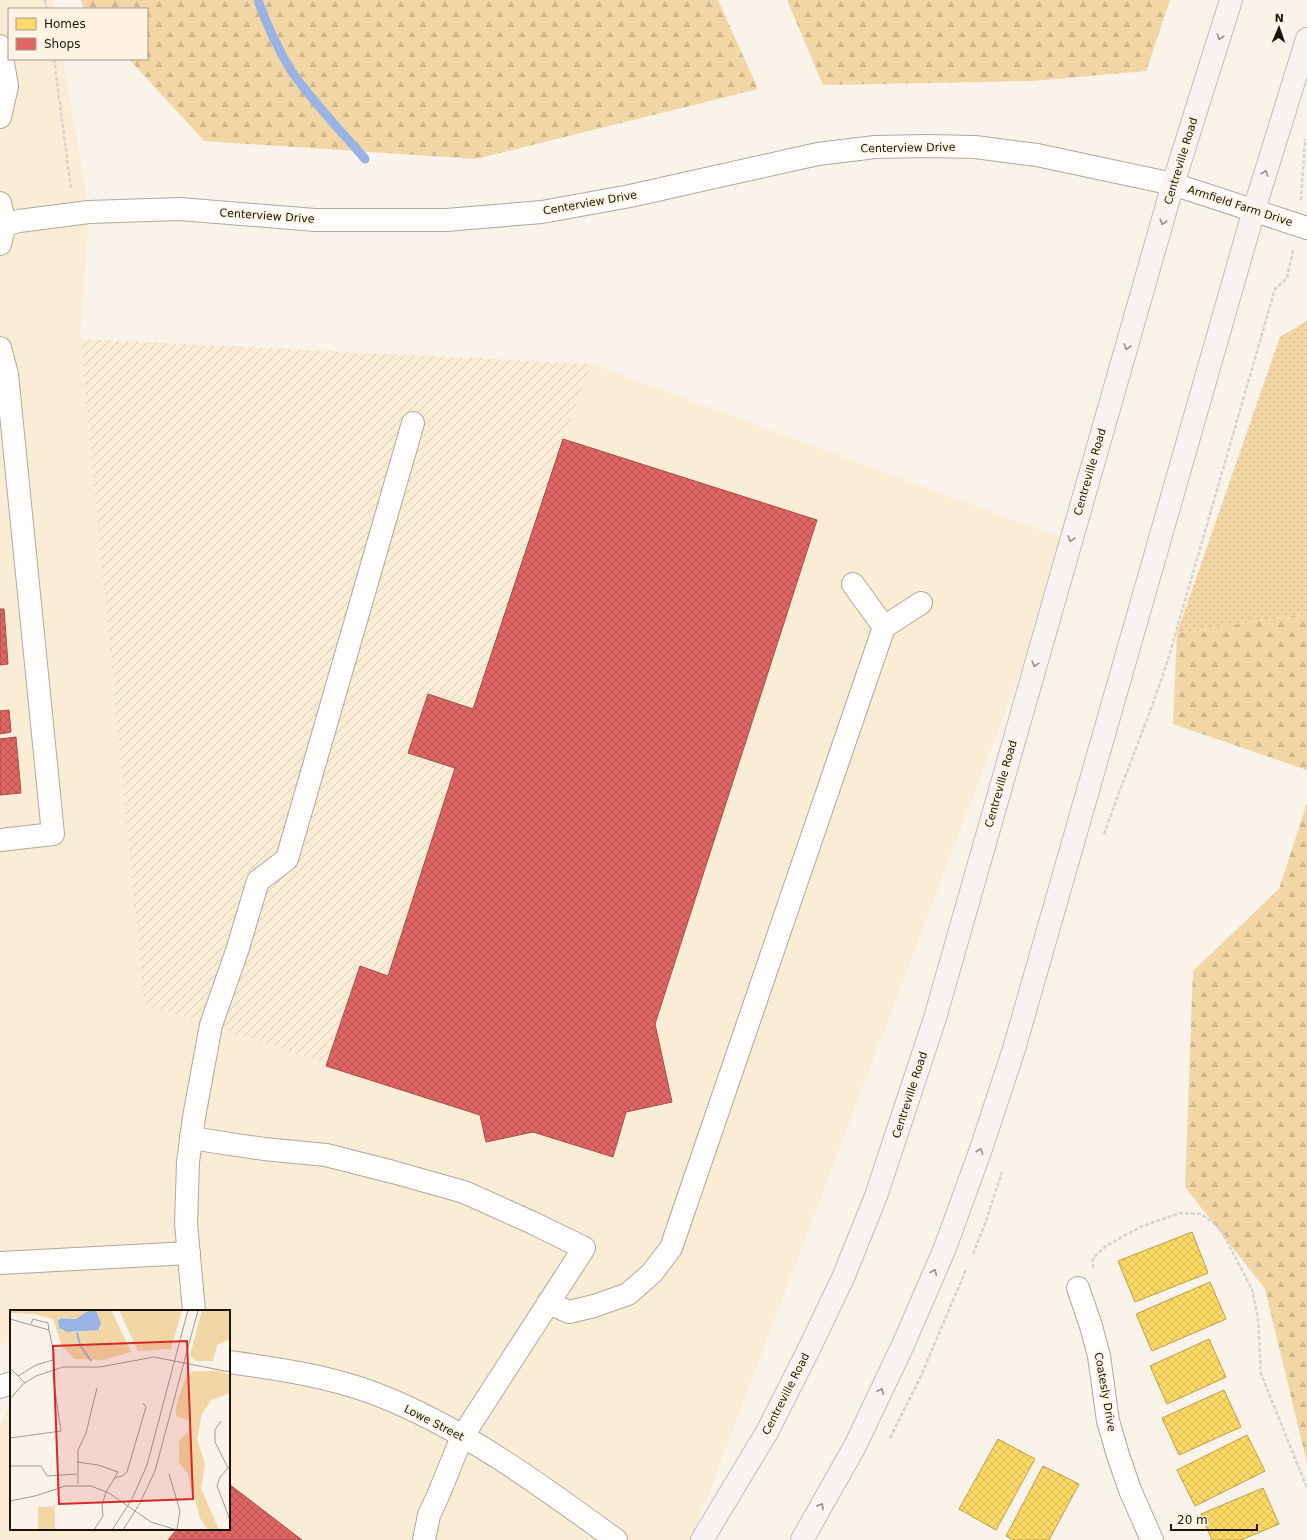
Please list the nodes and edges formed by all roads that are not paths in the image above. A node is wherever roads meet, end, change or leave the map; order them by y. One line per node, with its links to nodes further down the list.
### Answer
1 (1231, 0): 5 (main road, Centreville Road, one-way to 5)
2 (1307, 39): 7 (main road, one-way to 2)
3 (0, 46): 4 (street)
4 (0, 117)
5 (1173, 184): 7 (street, Armfield Farm Drive); 9 (street, Centerview Drive); 28 (main road, Centreville Road, one-way to 28)
6 (0, 203): 9 (street)
7 (1254, 210): 8 (street, Armfield Farm Drive); 29 (main road, one-way to 7)
8 (1307, 228)
9 (2, 231)
10 (0, 348): 15 (street)
11 (413, 423): 16 (street)
12 (854, 584): 14 (street)
13 (921, 603): 14 (street)
14 (884, 627): 20 (street)
15 (0, 840)
16 (191, 1138): 17 (street); 20 (street)
17 (189, 1253): 18 (street); 21 (street)
18 (0, 1263)
19 (1078, 1288): 30 (street, Coatesly Drive)
20 (548, 1303): 25 (street)
21 (194, 1310)
22 (230, 1362): 25 (street, Lowe Street)
23 (10, 1383): 24 (street)
24 (0, 1387)
25 (462, 1437): 26 (street); 27 (street, Lowe Street)
26 (424, 1540)
27 (616, 1540)
28 (702, 1540)
29 (802, 1540)
30 (1152, 1540)

